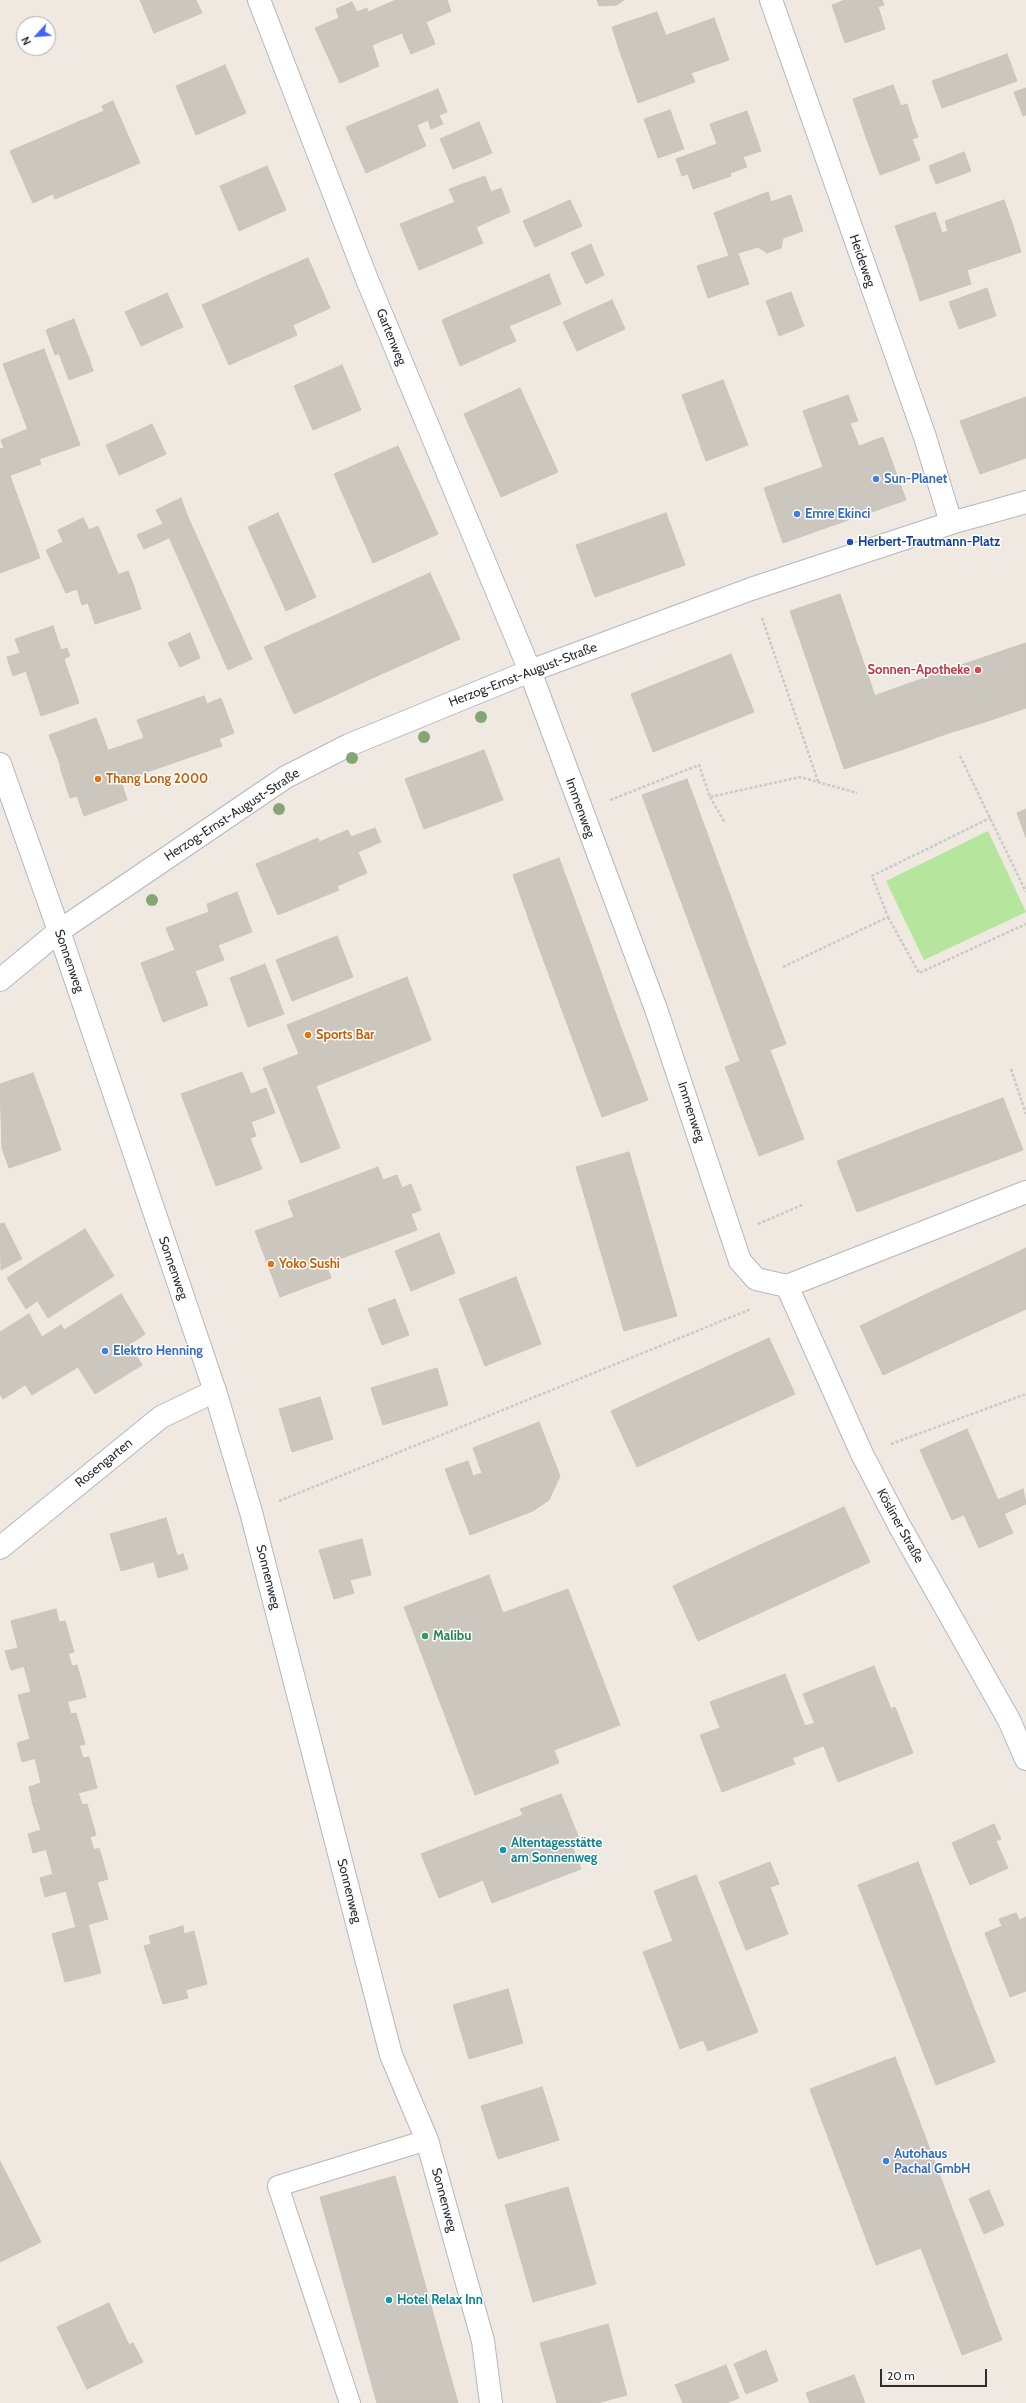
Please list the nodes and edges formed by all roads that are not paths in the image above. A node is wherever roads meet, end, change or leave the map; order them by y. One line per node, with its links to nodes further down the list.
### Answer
1 (259, 0): 5 (street, Gartenweg)
2 (771, 0): 4 (street, Heideweg)
3 (1026, 502): 4 (street, Herzog-Ernst-August-Straße)
4 (951, 523): 5 (street, Herzog-Ernst-August-Straße)
5 (530, 671): 7 (street, Herzog-Ernst-August-Straße); 10 (street, Immenweg)
6 (0, 764): 7 (street, Sonnenweg)
7 (59, 931): 8 (street, Herzog-Ernst-August-Straße); 11 (street, Sonnenweg)
8 (0, 980)
9 (1026, 1192): 10 (street)
10 (787, 1286): 13 (street, Kösliner Straße)
11 (215, 1390): 12 (street, Rosengarten); 15 (street, Sonnenweg)
12 (0, 1548)
13 (1017, 1716): 14 (street, Kösliner Straße)
14 (1026, 1759)
15 (427, 2140): 16 (lane); 17 (street, Sonnenweg)
16 (350, 2403)
17 (491, 2403)

